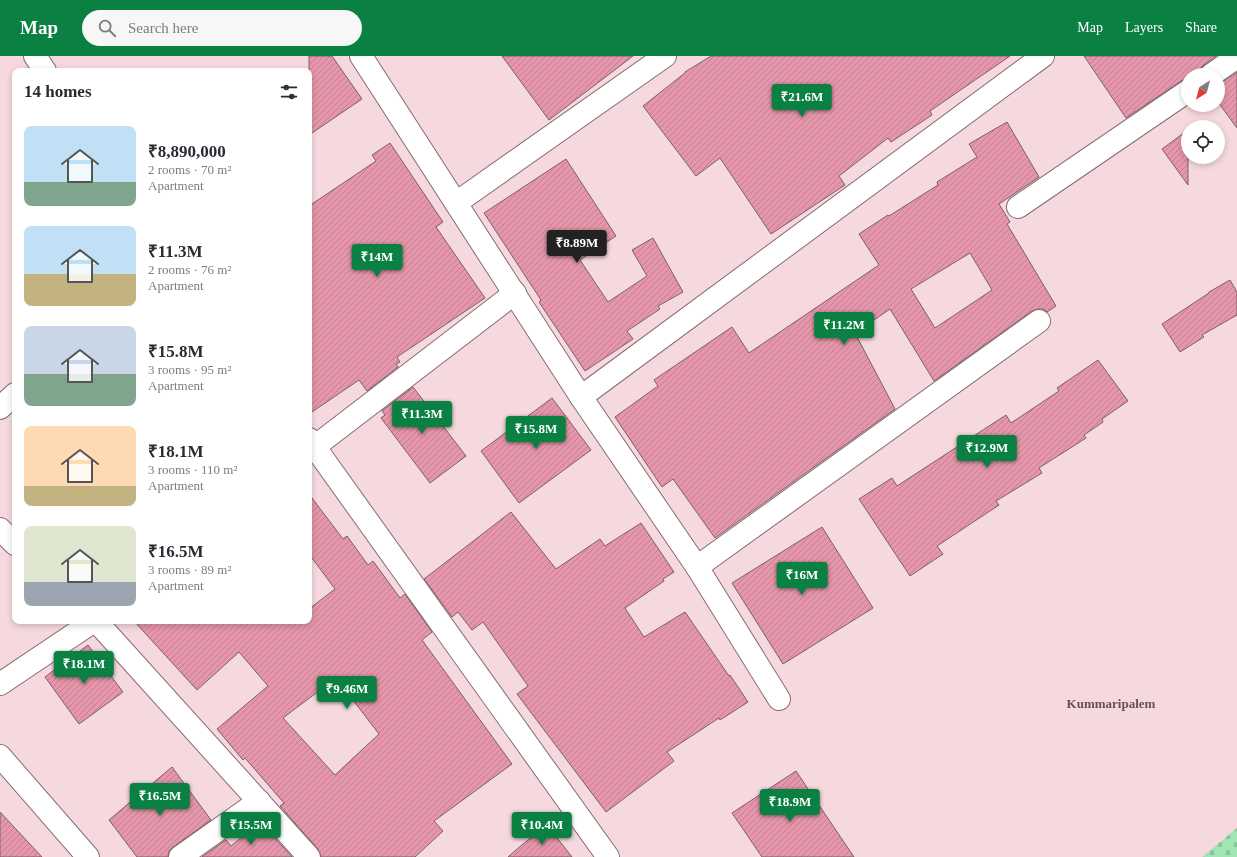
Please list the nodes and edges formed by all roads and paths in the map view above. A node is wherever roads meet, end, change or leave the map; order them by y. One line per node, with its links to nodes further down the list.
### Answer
1 (35, 56): 6 (street)
2 (361, 56): 9 (street)
3 (665, 56): 9 (street)
4 (1043, 56): 13 (street)
5 (1237, 57): 7 (street)
6 (43, 68)
7 (1221, 68)
8 (1181, 96): 10 (street)
9 (456, 204): 11 (street)
10 (1018, 207)
11 (515, 293): 13 (street); 16 (street)
12 (1039, 321): 20 (street)
13 (581, 396): 20 (street)
14 (12, 397): 15 (street)
15 (0, 408)
16 (312, 445)
17 (312, 447): 30 (street)
18 (0, 529): 19 (street)
19 (12, 541)
20 (697, 567): 24 (street)
21 (90, 624): 23 (street)
22 (98, 624): 26 (street)
23 (0, 684)
24 (779, 699)
25 (0, 756): 27 (street)
26 (259, 801): 28 (street); 29 (street)
27 (88, 857)
28 (180, 857)
29 (309, 857)
30 (608, 857)

